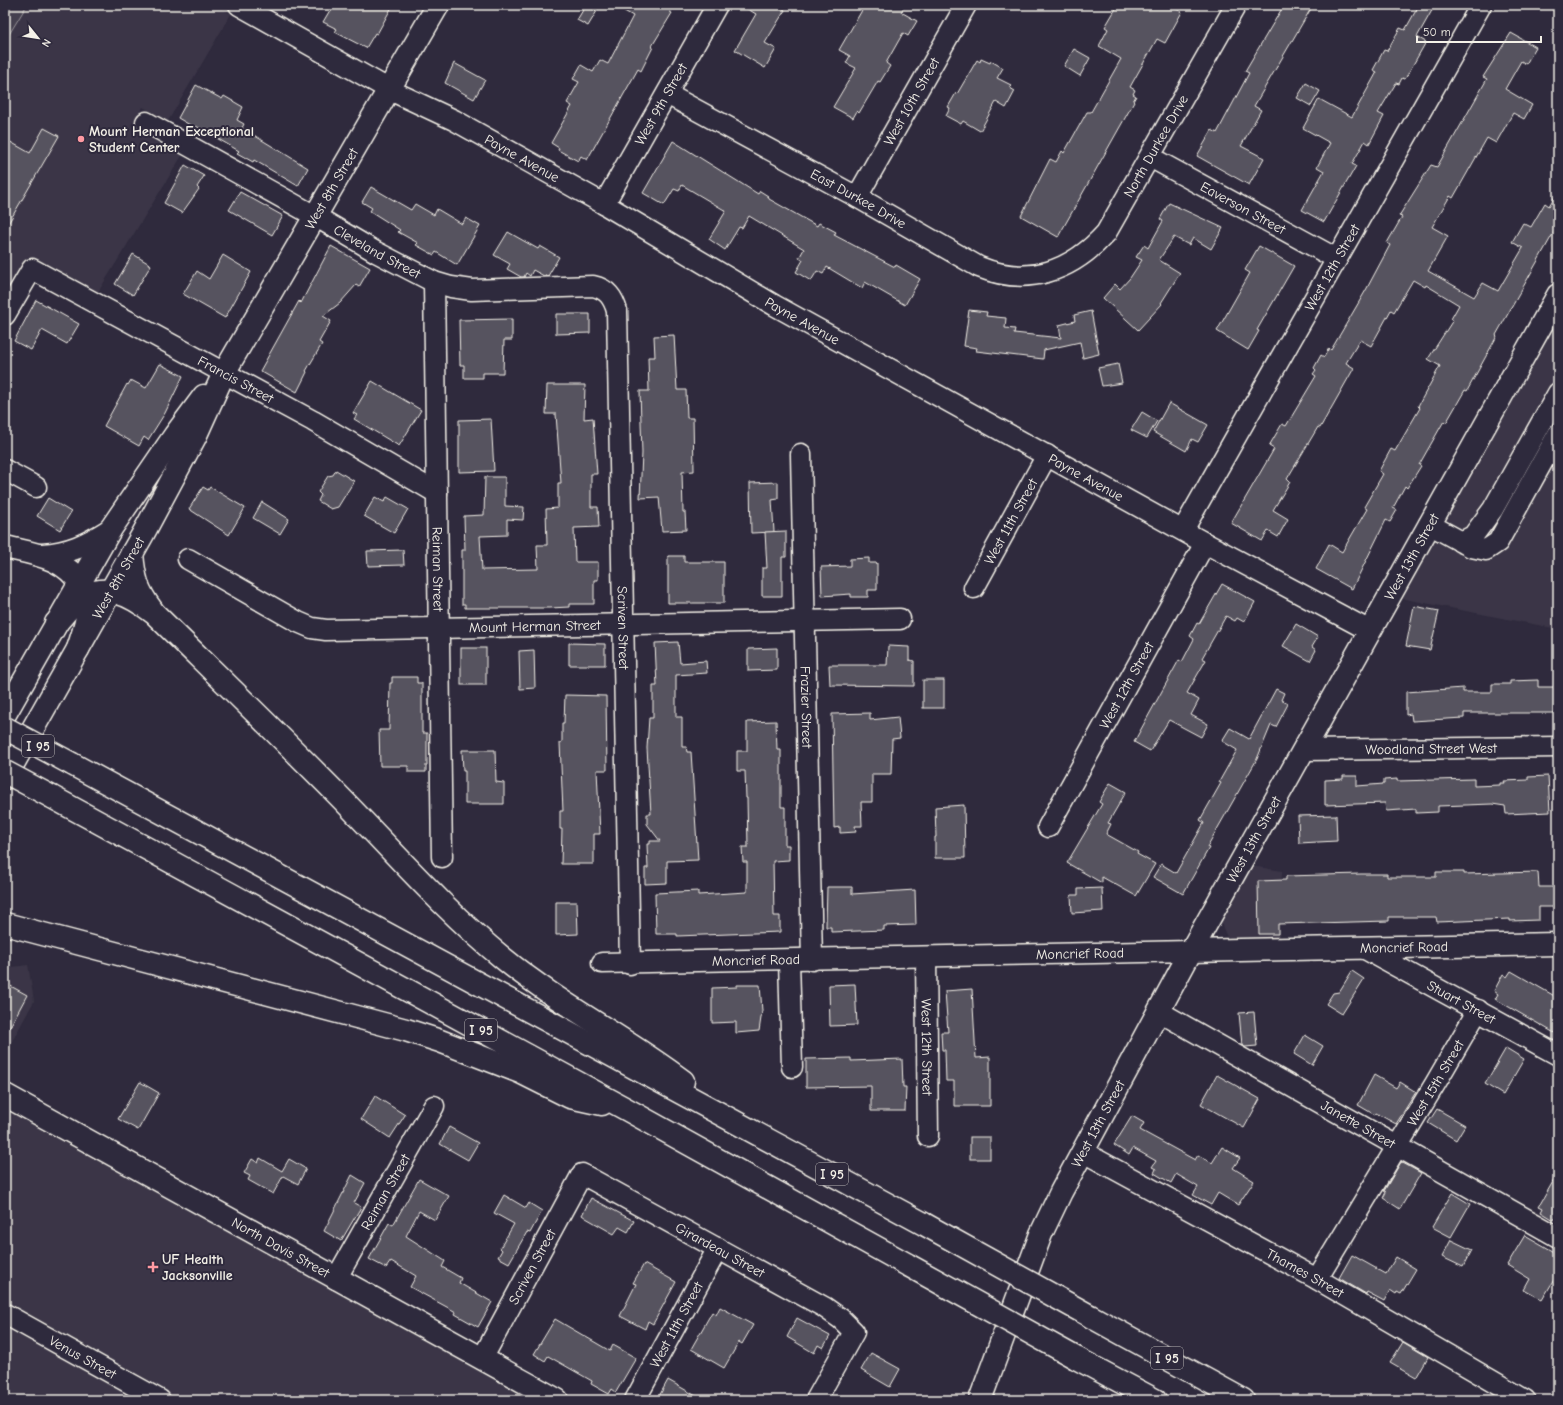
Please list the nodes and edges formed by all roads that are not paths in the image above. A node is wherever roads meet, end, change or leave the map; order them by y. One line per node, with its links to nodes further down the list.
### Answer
1 (239, 5): 7 (street, Payne Avenue)
2 (438, 5): 7 (main road, West 8th Street)
3 (717, 5): 8 (street, West 9th Street)
4 (966, 5): 11 (street, West 10th Street)
5 (1236, 5): 10 (street, North Durkee Drive)
6 (1481, 5): 14 (street, West 12th Street)
7 (390, 90): 12 (street, Payne Avenue); 13 (main road, West 8th Street)
8 (667, 94): 11 (street, East Durkee Drive); 12 (street, West 9th Street)
9 (146, 122): 13 (street, Cleveland Street)
10 (1150, 157): 14 (street, Eaverson Street); 15 (street, North Durkee Drive)
11 (857, 197): 15 (street, East Durkee Drive)
12 (604, 204): 24 (street, Payne Avenue)
13 (315, 216): 16 (street, Cleveland Street); 20 (main road, West 8th Street)
14 (1337, 259): 30 (street, West 12th Street)
15 (1057, 270)
16 (434, 282): 17 (street, Cleveland Street); 27 (street, Reiman Street)
17 (608, 293): 43 (street, Scriven Street)
18 (1558, 295): 28 (main road, West 13th Street)
19 (5, 315): 20 (street, Francis Street)
20 (224, 373): 27 (street, Francis Street); 29 (main road, West 8th Street); 34 (main road, West 8th Street)
21 (1558, 393): 31 (street)
22 (1558, 434): 31 (street)
23 (801, 454): 42 (street, Frazier Street)
24 (1047, 455): 30 (street, Payne Avenue); 38 (street, West 11th Street)
25 (5, 470): 26 (street)
26 (36, 487)
27 (437, 494): 44 (street, Reiman Street)
28 (1429, 524): 31 (street); 45 (main road, West 13th Street)
29 (110, 530): 35 (main road); 37 (main road, West 8th Street)
30 (1183, 530): 32 (street, Payne Avenue)
31 (1461, 542)
32 (1205, 543): 45 (street, Payne Avenue); 53 (street, West 12th Street)
33 (5, 547): 35 (main road)
34 (132, 553): 39 (main road, West 8th Street); 40 (main road)
35 (41, 555): 37 (main road)
36 (188, 559): 44 (street, Mount Herman Street)
37 (83, 588): 39 (main road); 46 (main road); 47 (main road)
38 (974, 588)
39 (111, 591): 40 (main road); 46 (main road, West 8th Street)
40 (155, 614): 71 (main road)
41 (900, 619): 42 (street, Mount Herman Street)
42 (805, 621): 43 (street, Mount Herman Street); 61 (street, Frazier Street)
43 (623, 625): 44 (street, Mount Herman Street); 63 (street, Scriven Street)
44 (439, 628): 54 (street, Reiman Street)
45 (1370, 631): 50 (main road, West 13th Street)
46 (78, 649): 52 (main road, West 8th Street)
47 (5, 714)
48 (5, 728): 71 (main road, I 95, bridge)
49 (1558, 747): 50 (street, Woodland Street West)
50 (1304, 750): 58 (main road, West 13th Street)
51 (5, 772): 70 (main road, I 95, bridge)
52 (5, 778)
53 (1048, 827)
54 (442, 857)
55 (5, 924): 70 (main road)
56 (1558, 944): 57 (main road, Moncrief Road)
57 (1365, 948): 58 (main road, Moncrief Road); 64 (street, Stuart Street)
58 (1191, 951): 59 (street, Moncrief Road); 65 (main road, West 13th Street)
59 (926, 957): 61 (street, Moncrief Road); 72 (street, West 12th Street)
60 (789, 960): 61 (street, Moncrief Road); 63 (street, Moncrief Road); 67 (street)
61 (812, 960)
62 (602, 963): 63 (street, Moncrief Road)
63 (630, 964)
64 (1478, 1010): 66 (street, Stuart Street); 73 (street, West 15th Street)
65 (1158, 1011): 73 (street, Janette Street); 74 (main road, West 13th Street)
66 (1558, 1055)
67 (792, 1067)
68 (5, 1095): 78 (main road, North Davis Street)
69 (434, 1106): 78 (street, Reiman Street)
70 (626, 1109): 87 (main road, I 95, bridge)
71 (740, 1124): 88 (main road, I 95, bridge)
72 (928, 1136)
73 (1397, 1147): 76 (street, Janette Street); 79 (street, West 15th Street)
74 (1083, 1152): 79 (street, Thames Street); 86 (main road, West 13th Street)
75 (582, 1174): 77 (street, Girardeau Street); 81 (street, Scriven Street)
76 (1558, 1237)
77 (718, 1248): 84 (street, West 11th Street); 85 (street, Girardeau Street)
78 (336, 1279): 81 (main road, North Davis Street)
79 (1317, 1279): 89 (street, Thames Street)
80 (5, 1314): 83 (street, Venus Street)
81 (482, 1359): 82 (main road, North Davis Street)
82 (547, 1398)
83 (160, 1400)
84 (635, 1400)
85 (816, 1400)
86 (980, 1400)
87 (1155, 1400)
88 (1243, 1400)
89 (1525, 1400)

